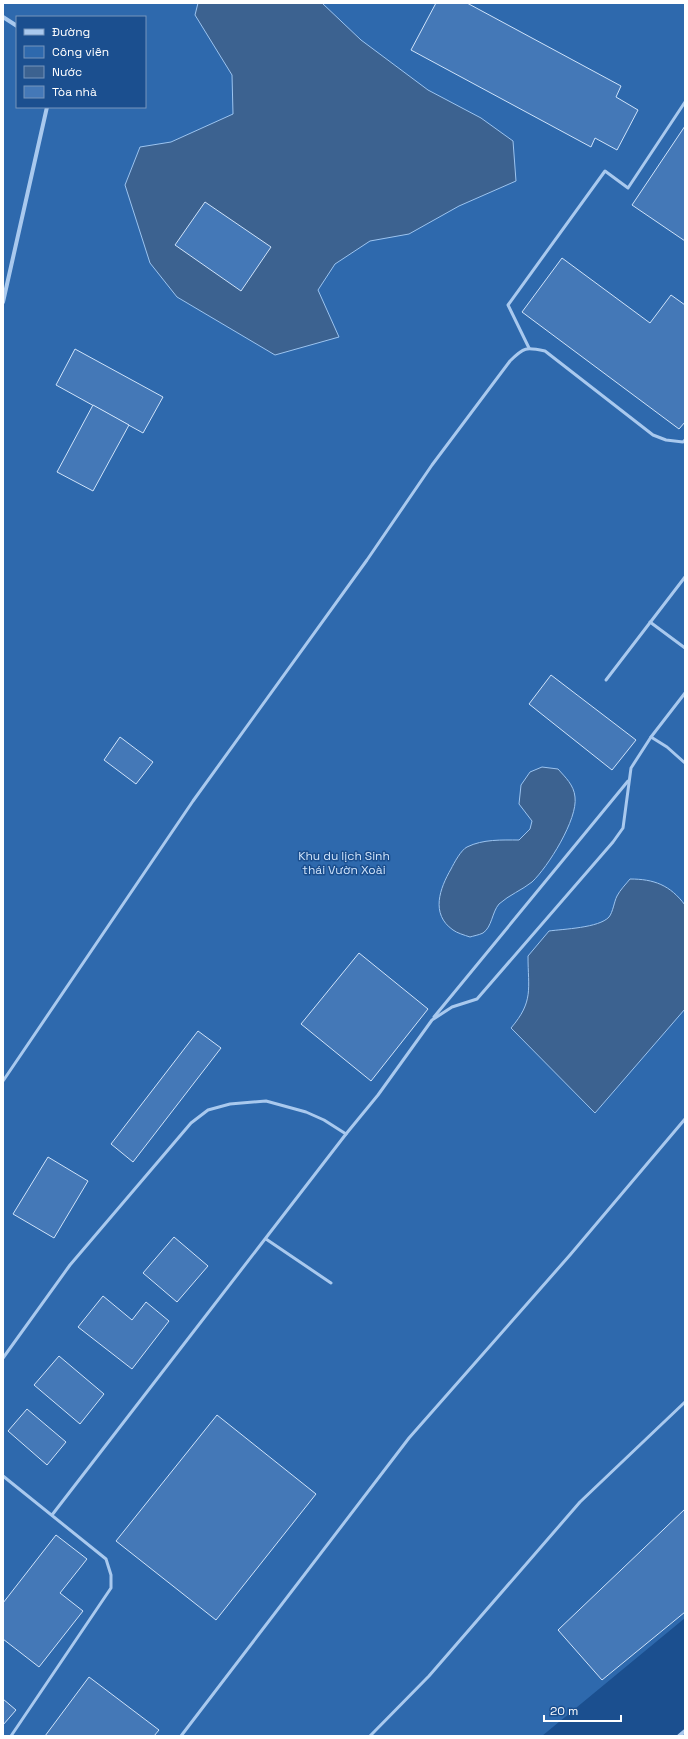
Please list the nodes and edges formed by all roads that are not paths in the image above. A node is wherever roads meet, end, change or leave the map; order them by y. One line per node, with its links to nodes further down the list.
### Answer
1 (3, 17): 2 (street)
2 (16, 25)
3 (685, 102): 6 (lane)
4 (48, 108): 5 (street)
5 (3, 302)
6 (529, 348): 7 (lane); 17 (lane)
7 (685, 440)
8 (685, 577): 9 (lane)
9 (650, 622): 10 (lane); 11 (lane)
10 (685, 648)
11 (606, 680)
12 (685, 693): 13 (lane)
13 (651, 737): 14 (lane); 15 (lane)
14 (685, 763)
15 (629, 779): 16 (lane); 16 (lane)
16 (432, 1020): 19 (lane)
17 (3, 1081)
18 (685, 1119): 28 (lane)
19 (346, 1134): 20 (lane); 22 (lane)
20 (266, 1239): 21 (lane); 25 (lane)
21 (330, 1283)
22 (3, 1358)
23 (685, 1402): 29 (lane)
24 (3, 1476): 25 (lane)
25 (52, 1515): 27 (lane)
26 (685, 1731): 30 (street)
27 (11, 1736)
28 (181, 1736)
29 (370, 1736)
30 (679, 1736)

